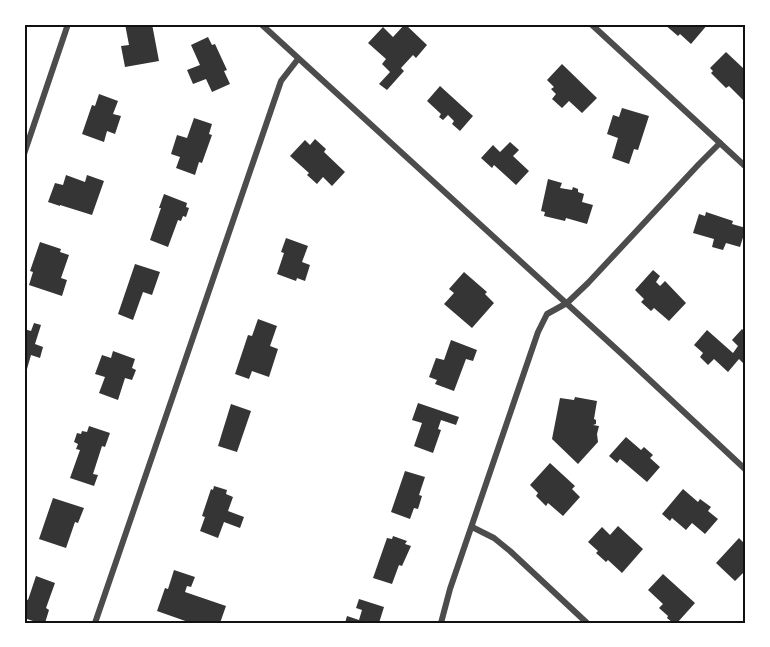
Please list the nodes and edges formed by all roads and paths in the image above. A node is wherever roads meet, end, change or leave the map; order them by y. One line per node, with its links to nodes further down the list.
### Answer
1 (68, 24): 6 (street)
2 (261, 24): 4 (street)
3 (591, 24): 5 (street)
4 (298, 59): 8 (street); 11 (street)
5 (720, 143): 7 (street); 8 (street)
6 (24, 154)
7 (746, 167)
8 (567, 303): 9 (street); 10 (street)
9 (746, 470)
10 (472, 527): 12 (street); 13 (street)
11 (95, 623)
12 (441, 623)
13 (587, 623)

